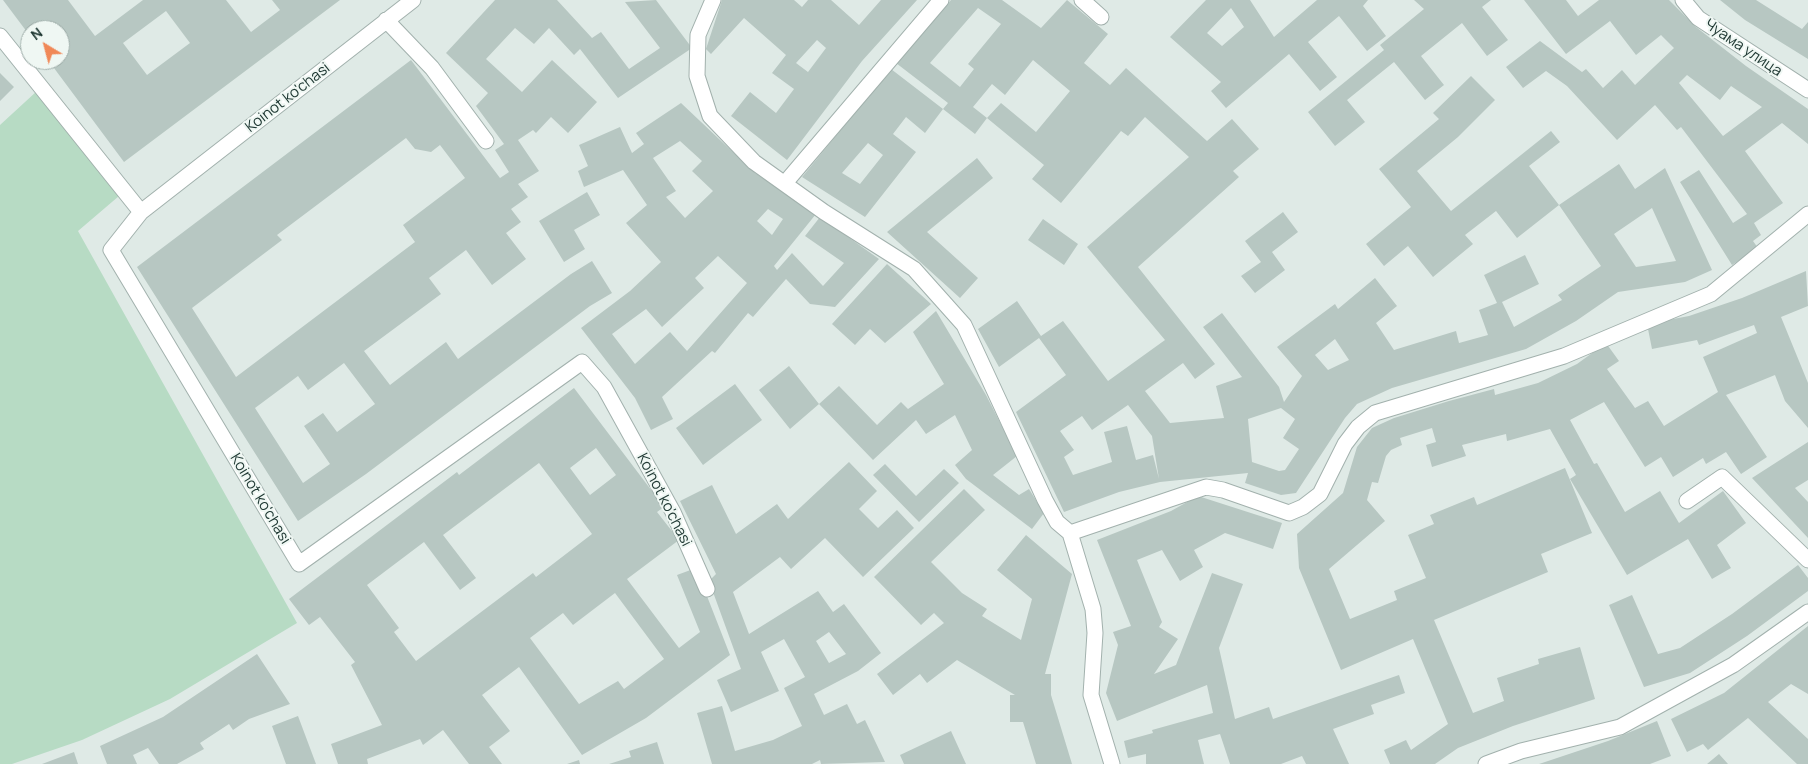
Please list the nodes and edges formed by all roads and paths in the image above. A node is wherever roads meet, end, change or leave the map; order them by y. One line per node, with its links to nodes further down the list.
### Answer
1 (413, 0): 7 (street, Koinot ko'chasi)
2 (713, 0): 11 (street)
3 (941, 0): 11 (street)
4 (1082, 0): 6 (street)
5 (1683, 0): 9 (street, Чуама улица)
6 (1101, 17)
7 (386, 20): 10 (street); 12 (street, Koinot ko'chasi)
8 (0, 36): 12 (street)
9 (1808, 90)
10 (486, 141)
11 (785, 183): 15 (street)
12 (142, 212): 17 (street, Koinot ko'chasi)
13 (1808, 214): 15 (street)
14 (1687, 501): 16 (street)
15 (1070, 533): 19 (street)
16 (1808, 560)
17 (707, 588)
18 (1808, 612): 20 (street)
19 (1112, 764)
20 (1486, 764)

